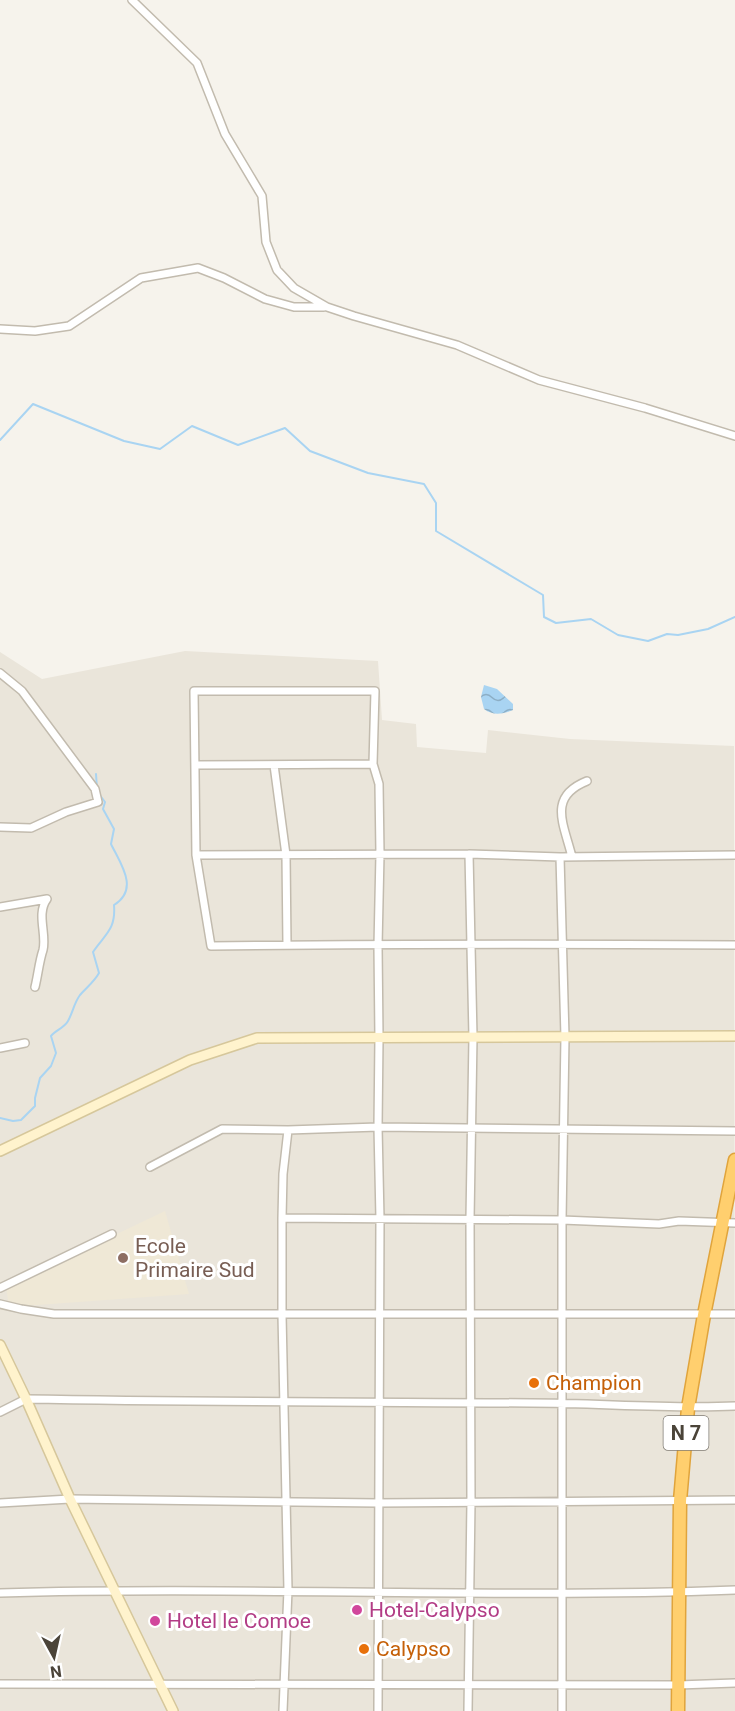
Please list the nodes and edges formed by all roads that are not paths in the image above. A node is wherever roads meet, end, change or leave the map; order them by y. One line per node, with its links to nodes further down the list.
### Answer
1 (132, 0): 2 (street)
2 (327, 307): 3 (street); 4 (street)
3 (0, 329)
4 (735, 436)
5 (0, 673): 10 (street)
6 (374, 764): 7 (street); 8 (street); 11 (street)
7 (196, 765): 8 (street); 13 (street)
8 (274, 765): 14 (street)
9 (587, 781): 16 (street)
10 (0, 827)
11 (380, 854): 12 (street); 14 (street); 23 (street)
12 (469, 854): 17 (street); 19 (street)
13 (196, 855): 14 (street); 21 (street)
14 (286, 855): 21 (street)
15 (735, 855): 16 (street)
16 (572, 856): 17 (street)
17 (560, 857): 20 (street)
18 (0, 907): 24 (street)
19 (471, 944): 20 (street); 23 (street); 26 (street)
20 (563, 944): 22 (street); 27 (street)
21 (287, 945): 23 (street)
22 (735, 945)
23 (378, 946): 28 (street)
24 (34, 987)
25 (735, 1036): 27 (street)
26 (473, 1037): 27 (street); 28 (street); 32 (street)
27 (565, 1037): 33 (street)
28 (379, 1038): 31 (street); 36 (street)
29 (25, 1042): 30 (street)
30 (0, 1048)
31 (378, 1127): 32 (street); 34 (street); 40 (street)
32 (470, 1128): 33 (street); 41 (street)
33 (562, 1129): 35 (street); 42 (street)
34 (288, 1130): 38 (street); 39 (street)
35 (735, 1131)
36 (0, 1151)
37 (735, 1160): 43 (highway, N 7)
38 (150, 1167)
39 (282, 1218): 40 (street); 50 (street)
40 (380, 1219): 41 (street); 51 (street)
41 (470, 1219): 42 (street); 47 (street)
42 (562, 1220): 43 (street); 48 (street)
43 (729, 1223): 52 (highway, N 7)
44 (112, 1234): 45 (street)
45 (0, 1288)
46 (0, 1304): 50 (street)
47 (469, 1314): 48 (street); 51 (street); 56 (street)
48 (562, 1314): 52 (street); 58 (street)
49 (735, 1314): 52 (street)
50 (282, 1315): 51 (street); 57 (street)
51 (379, 1315): 55 (street)
52 (704, 1315): 60 (highway, N 7)
53 (0, 1345): 54 (street)
54 (26, 1399): 57 (street); 61 (street); 62 (street)
55 (379, 1402): 56 (street); 57 (street); 69 (street)
56 (469, 1402): 58 (street); 67 (street)
57 (285, 1403): 66 (street)
58 (561, 1403): 60 (street); 64 (street)
59 (735, 1406): 60 (street)
60 (688, 1408): 65 (highway, N 7)
61 (0, 1412)
62 (70, 1499): 66 (street); 68 (street); 70 (street)
63 (735, 1500): 65 (street)
64 (563, 1501): 65 (street); 67 (street); 75 (street)
65 (681, 1501): 76 (highway, N 7)
66 (286, 1502): 69 (street); 71 (street)
67 (471, 1502): 69 (street); 74 (street)
68 (0, 1503)
69 (378, 1503): 73 (street)
70 (114, 1589): 71 (street); 77 (street); 80 (street)
71 (288, 1590): 73 (street); 81 (street)
72 (735, 1590): 76 (street)
73 (377, 1591): 74 (street); 82 (street)
74 (470, 1592): 75 (street); 83 (street)
75 (562, 1592): 76 (street); 84 (street)
76 (678, 1592): 85 (highway, N 7)
77 (0, 1593)
78 (735, 1683): 85 (street)
79 (0, 1684): 80 (street)
80 (159, 1684): 81 (street); 86 (street)
81 (284, 1684): 82 (street); 87 (street)
82 (377, 1684): 83 (street); 88 (street)
83 (468, 1684): 84 (street); 89 (street)
84 (562, 1684): 85 (street); 90 (street)
85 (678, 1685): 91 (highway, N 7)
86 (172, 1711)
87 (283, 1711)
88 (378, 1711)
89 (468, 1711)
90 (562, 1711)
91 (678, 1711)

